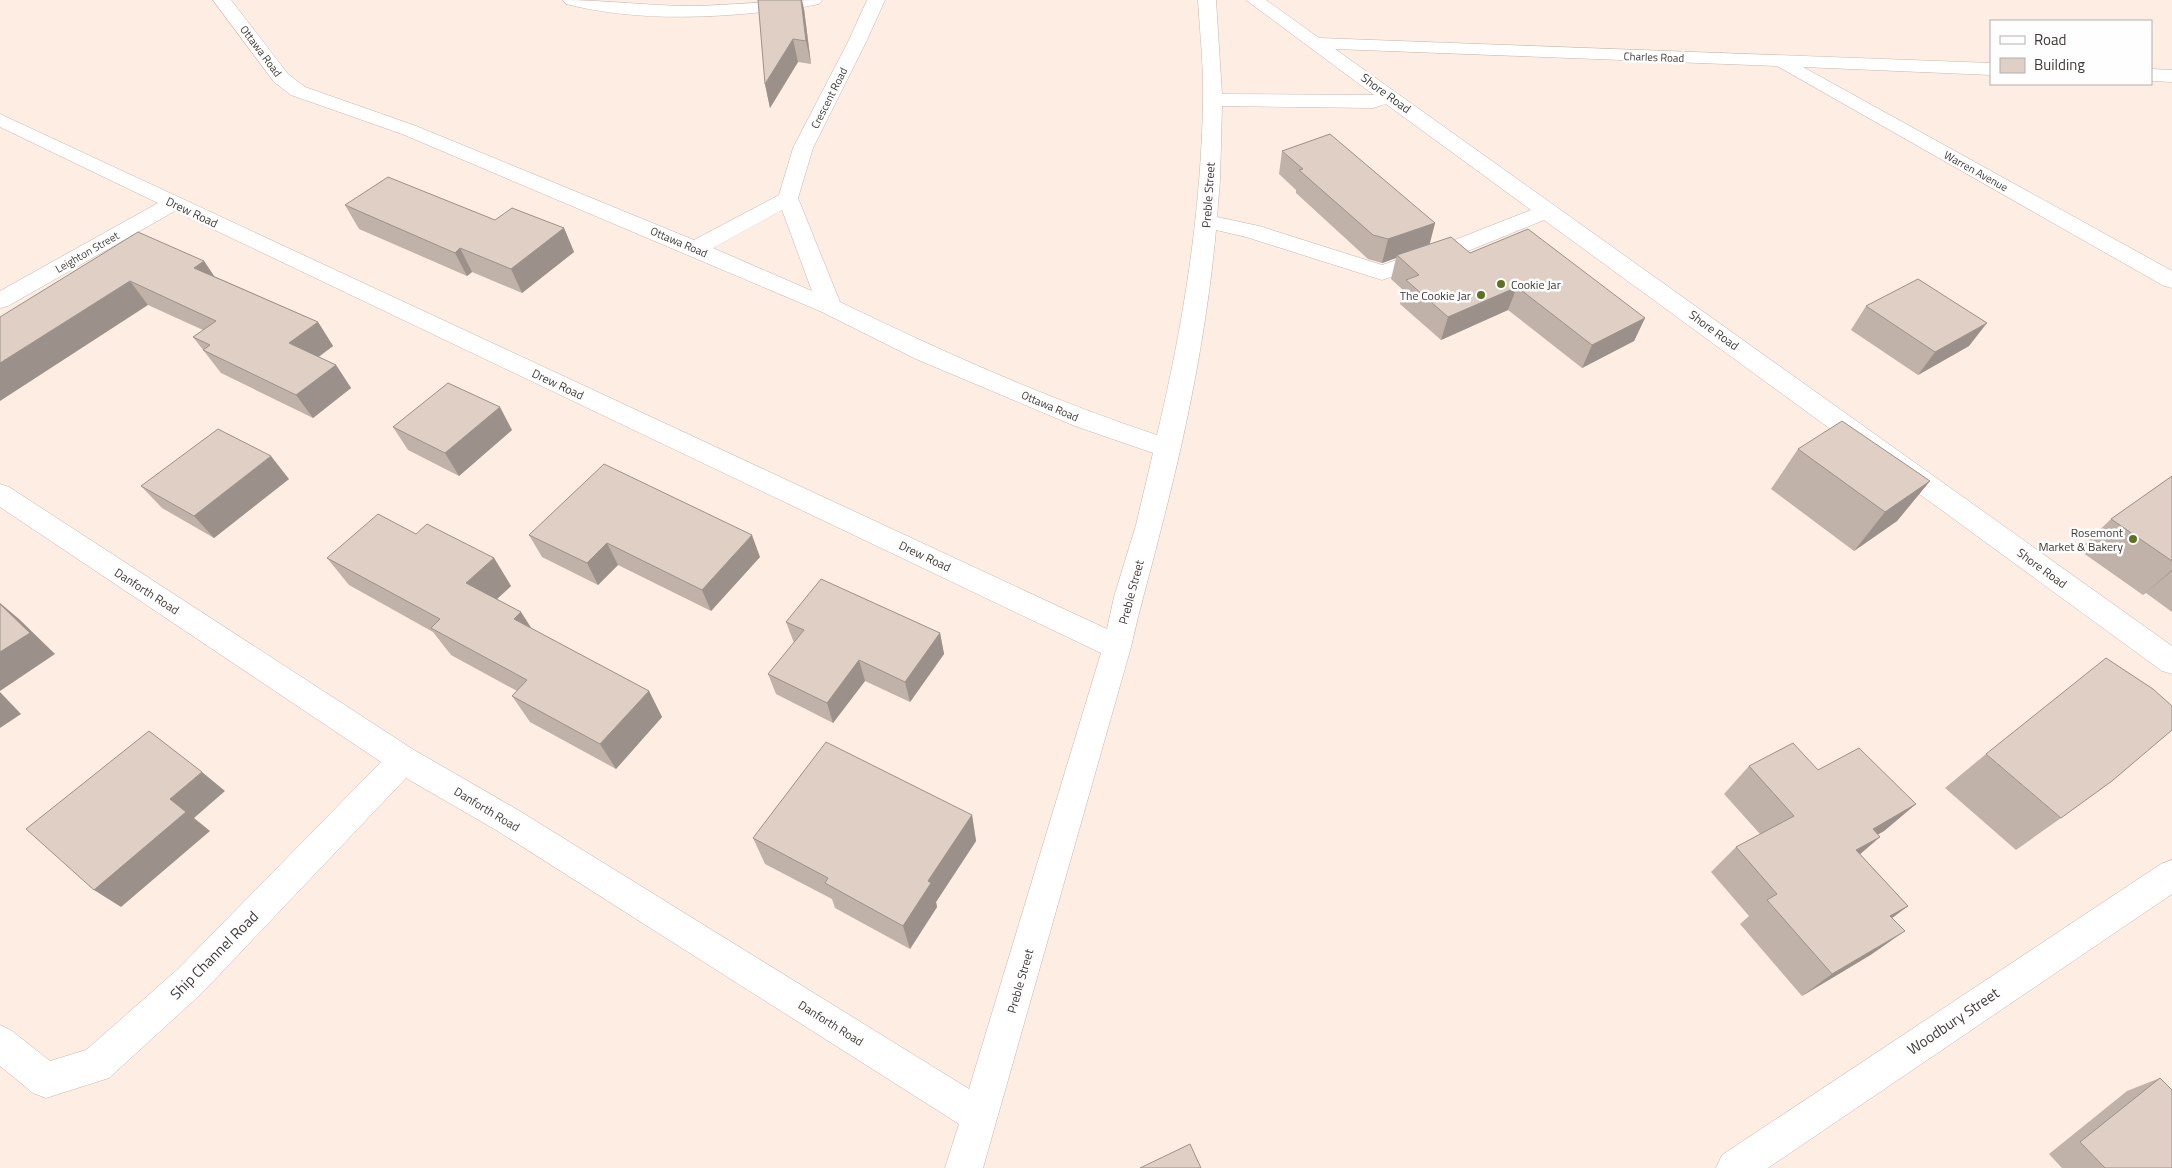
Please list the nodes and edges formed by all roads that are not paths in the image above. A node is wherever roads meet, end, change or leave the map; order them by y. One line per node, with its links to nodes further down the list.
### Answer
1 (222, 0): 19 (street, Ottawa Road)
2 (572, 0): 3 (street)
3 (813, 0)
4 (876, 0): 15 (street, Crescent Road)
5 (1207, 0): 13 (street, Preble Street)
6 (1255, 0): 7 (street, Shore Road)
7 (1316, 43): 8 (street, Charles Road); 12 (street, Shore Road)
8 (1780, 62): 9 (street, Charles Road); 20 (street, Warren Avenue)
9 (1990, 70)
10 (2152, 75): 11 (street)
11 (2172, 76)
12 (1391, 96): 13 (street); 17 (street, Shore Road)
13 (1213, 100): 18 (street, Preble Street)
14 (0, 120): 16 (street, Drew Road)
15 (788, 198): 19 (street); 22 (street)
16 (173, 203): 21 (street, Leighton Street); 25 (street, Drew Road)
17 (1547, 211): 18 (street); 26 (street, Shore Road)
18 (1206, 221): 23 (street, Preble Street)
19 (695, 249): 22 (street, Ottawa Road)
20 (2172, 281)
21 (0, 301)
22 (830, 307): 23 (street, Ottawa Road)
23 (1167, 448): 25 (street, Preble Street)
24 (0, 494): 27 (street, Danforth Road)
25 (1117, 647): 30 (street, Preble Street)
26 (2172, 662)
27 (403, 760): 29 (street, Ship Channel Road); 30 (street, Danforth Road)
28 (2172, 875): 32 (street, Woodbury Street)
29 (0, 1043)
30 (980, 1116): 31 (street, Preble Street)
31 (964, 1168)
32 (1735, 1168)

